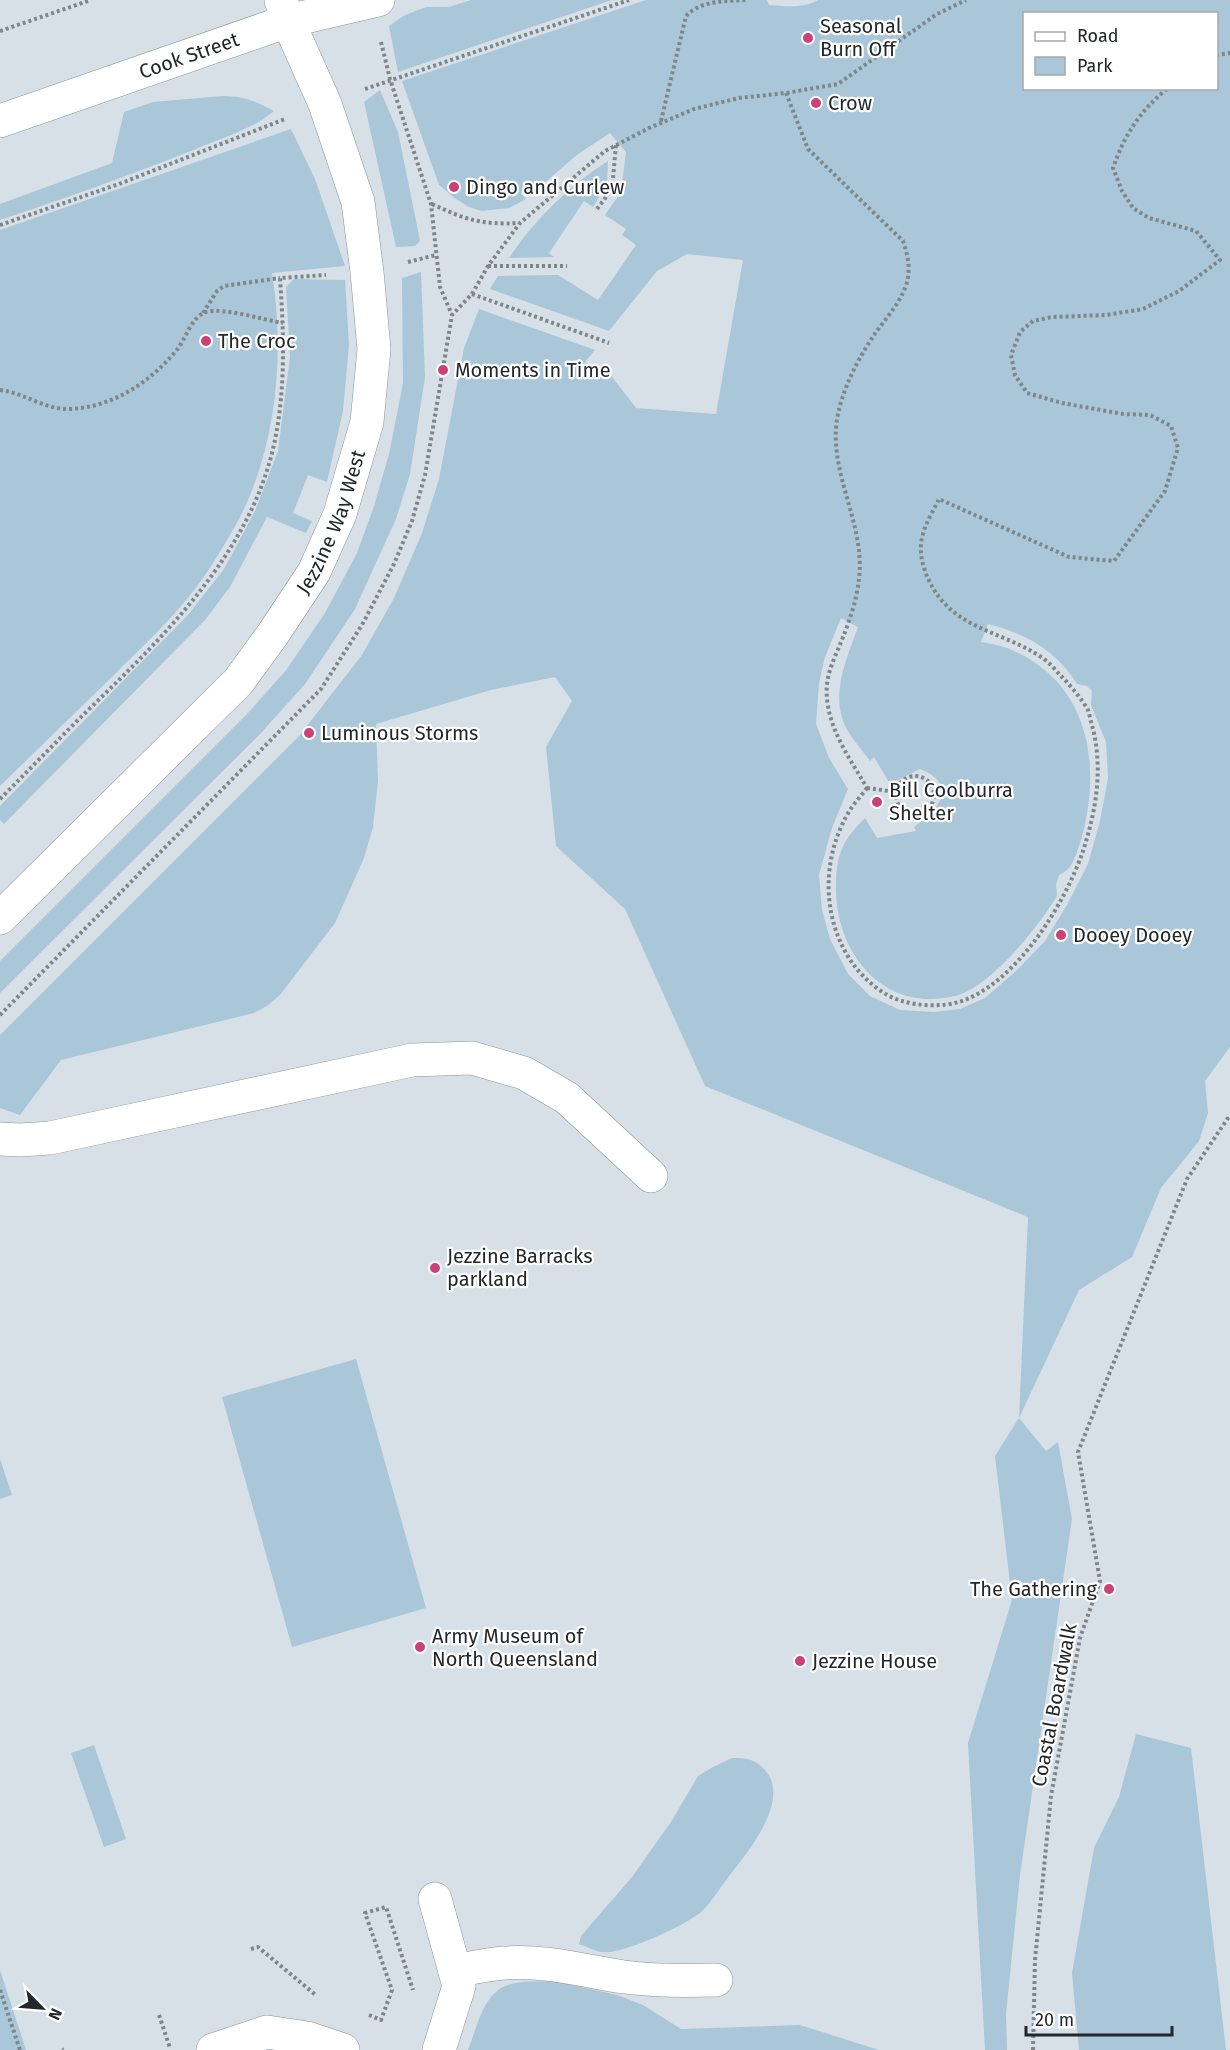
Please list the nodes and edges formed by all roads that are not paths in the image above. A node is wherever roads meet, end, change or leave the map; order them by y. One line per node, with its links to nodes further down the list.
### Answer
1 (375, 1): 2 (street, Cook Street)
2 (284, 11): 3 (street, Cook Street); 4 (street, Jezzine Way West)
3 (0, 121)
4 (0, 918)
5 (0, 1138): 6 (street)
6 (651, 1176)
7 (435, 1899): 8 (street)
8 (455, 1971): 9 (street); 12 (street)
9 (716, 1980)
10 (213, 2050): 11 (street)
11 (343, 2050)
12 (439, 2050)

